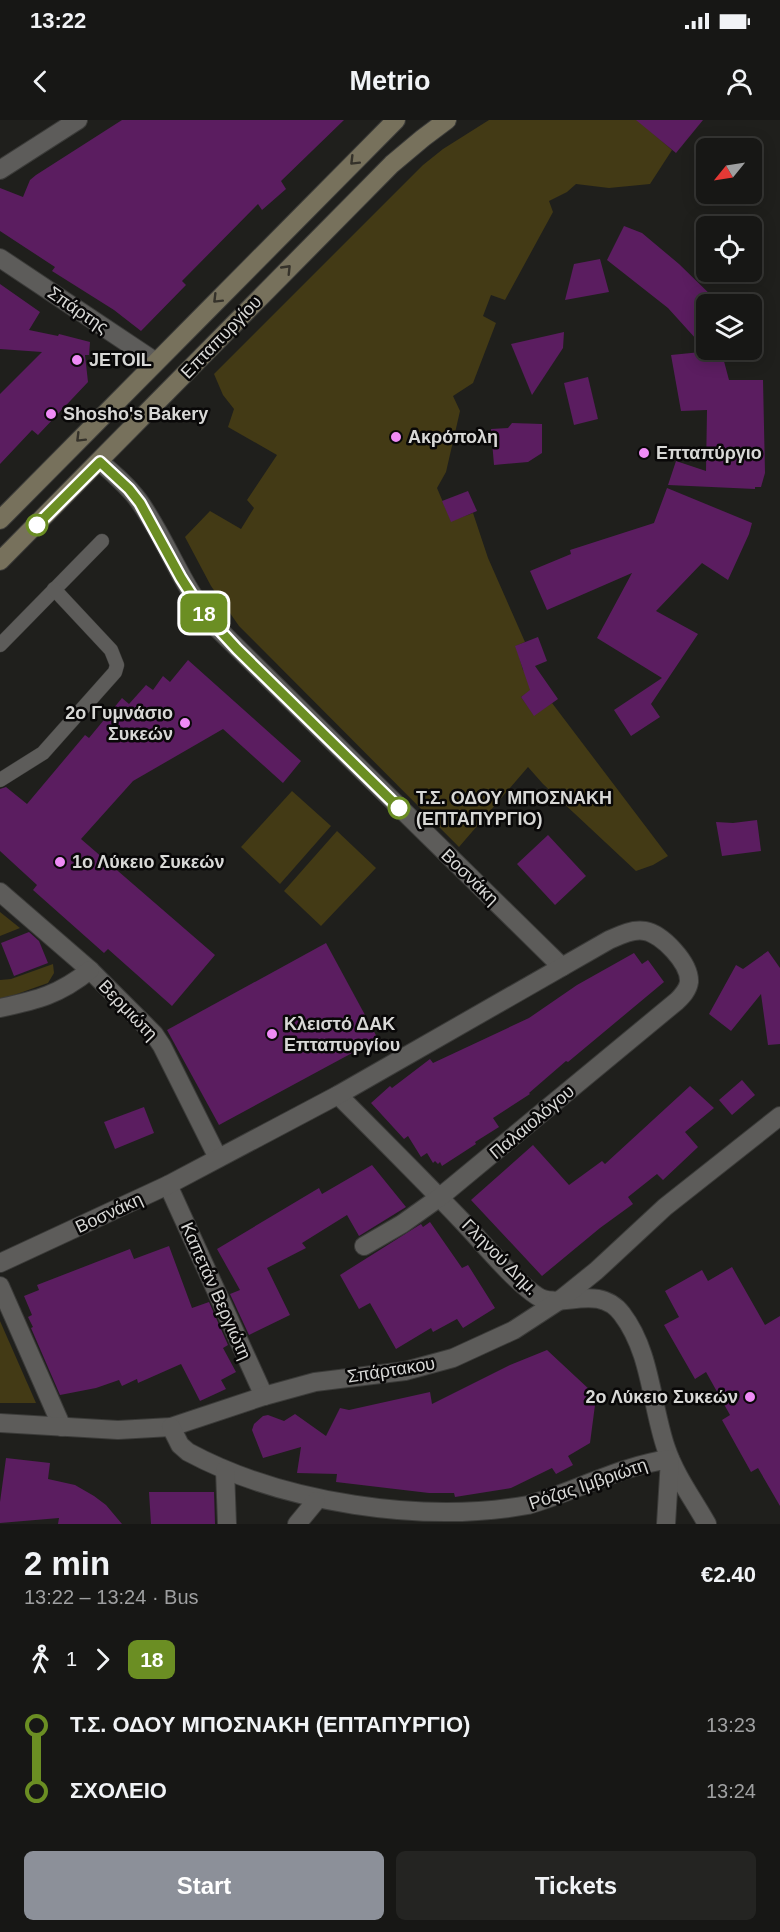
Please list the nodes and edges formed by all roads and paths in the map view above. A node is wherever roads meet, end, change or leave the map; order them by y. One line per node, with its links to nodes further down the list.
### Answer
1 (78, 120): 4 (street)
2 (396, 120): 6 (main road, Επταπυργίου, one-way to 6)
3 (447, 120): 7 (main road, Επταπυργίου, one-way to 3)
4 (0, 170)
5 (0, 258): 6 (street, Σπάρτης)
6 (156, 362): 8 (main road, Επταπυργίου, one-way to 8)
7 (100, 462): 10 (main road, Επταπυργίου); 15 (street, Βοσνάκη)
8 (0, 520)
9 (102, 541): 11 (lane)
10 (0, 561)
11 (54, 590): 12 (lane); 13 (lane)
12 (0, 645)
13 (0, 780)
14 (0, 892): 16 (street, Βερμιώτη)
15 (562, 966): 17 (street, Βοσνάκη); 19 (street, Βοσνάκη)
16 (90, 970): 18 (street); 21 (street, Βερμιώτη)
17 (689, 984): 23 (street, Παλαιολόγου)
18 (0, 1008)
19 (338, 1095): 21 (street, Βοσνάκη); 23 (street, Γληνού Δημ.)
20 (780, 1116): 27 (street, Σπάρτακου)
21 (218, 1158): 22 (street, Βοσνάκη)
22 (168, 1185): 25 (street, Βοσνάκη); 28 (street, Καπετάν Βεργιώτη)
23 (440, 1197): 24 (street, Παλαιολόγου); 27 (street, Γληνού Δημ.)
24 (364, 1246)
25 (0, 1263)
26 (0, 1286): 30 (street)
27 (560, 1300): 28 (street, Σπάρτακου); 32 (street, Γληνού Δημ.)
28 (264, 1396): 31 (street, Σπάρτακου)
29 (0, 1423): 30 (street, Σπάρτακου)
30 (62, 1427): 31 (street, Σπάρτακου)
31 (171, 1427): 33 (street, Ρόζας Ιμβριώτη)
32 (670, 1459): 35 (street, Ρόζας Ιμβριώτη); 38 (street); 39 (street, Γληνού Δημ.)
33 (225, 1470): 34 (street, Ρόζας Ιμβριώτη); 36 (street)
34 (316, 1501): 35 (street, Ρόζας Ιμβριώτη); 37 (street)
35 (395, 1519)
36 (227, 1524)
37 (297, 1524)
38 (666, 1524)
39 (707, 1524)

